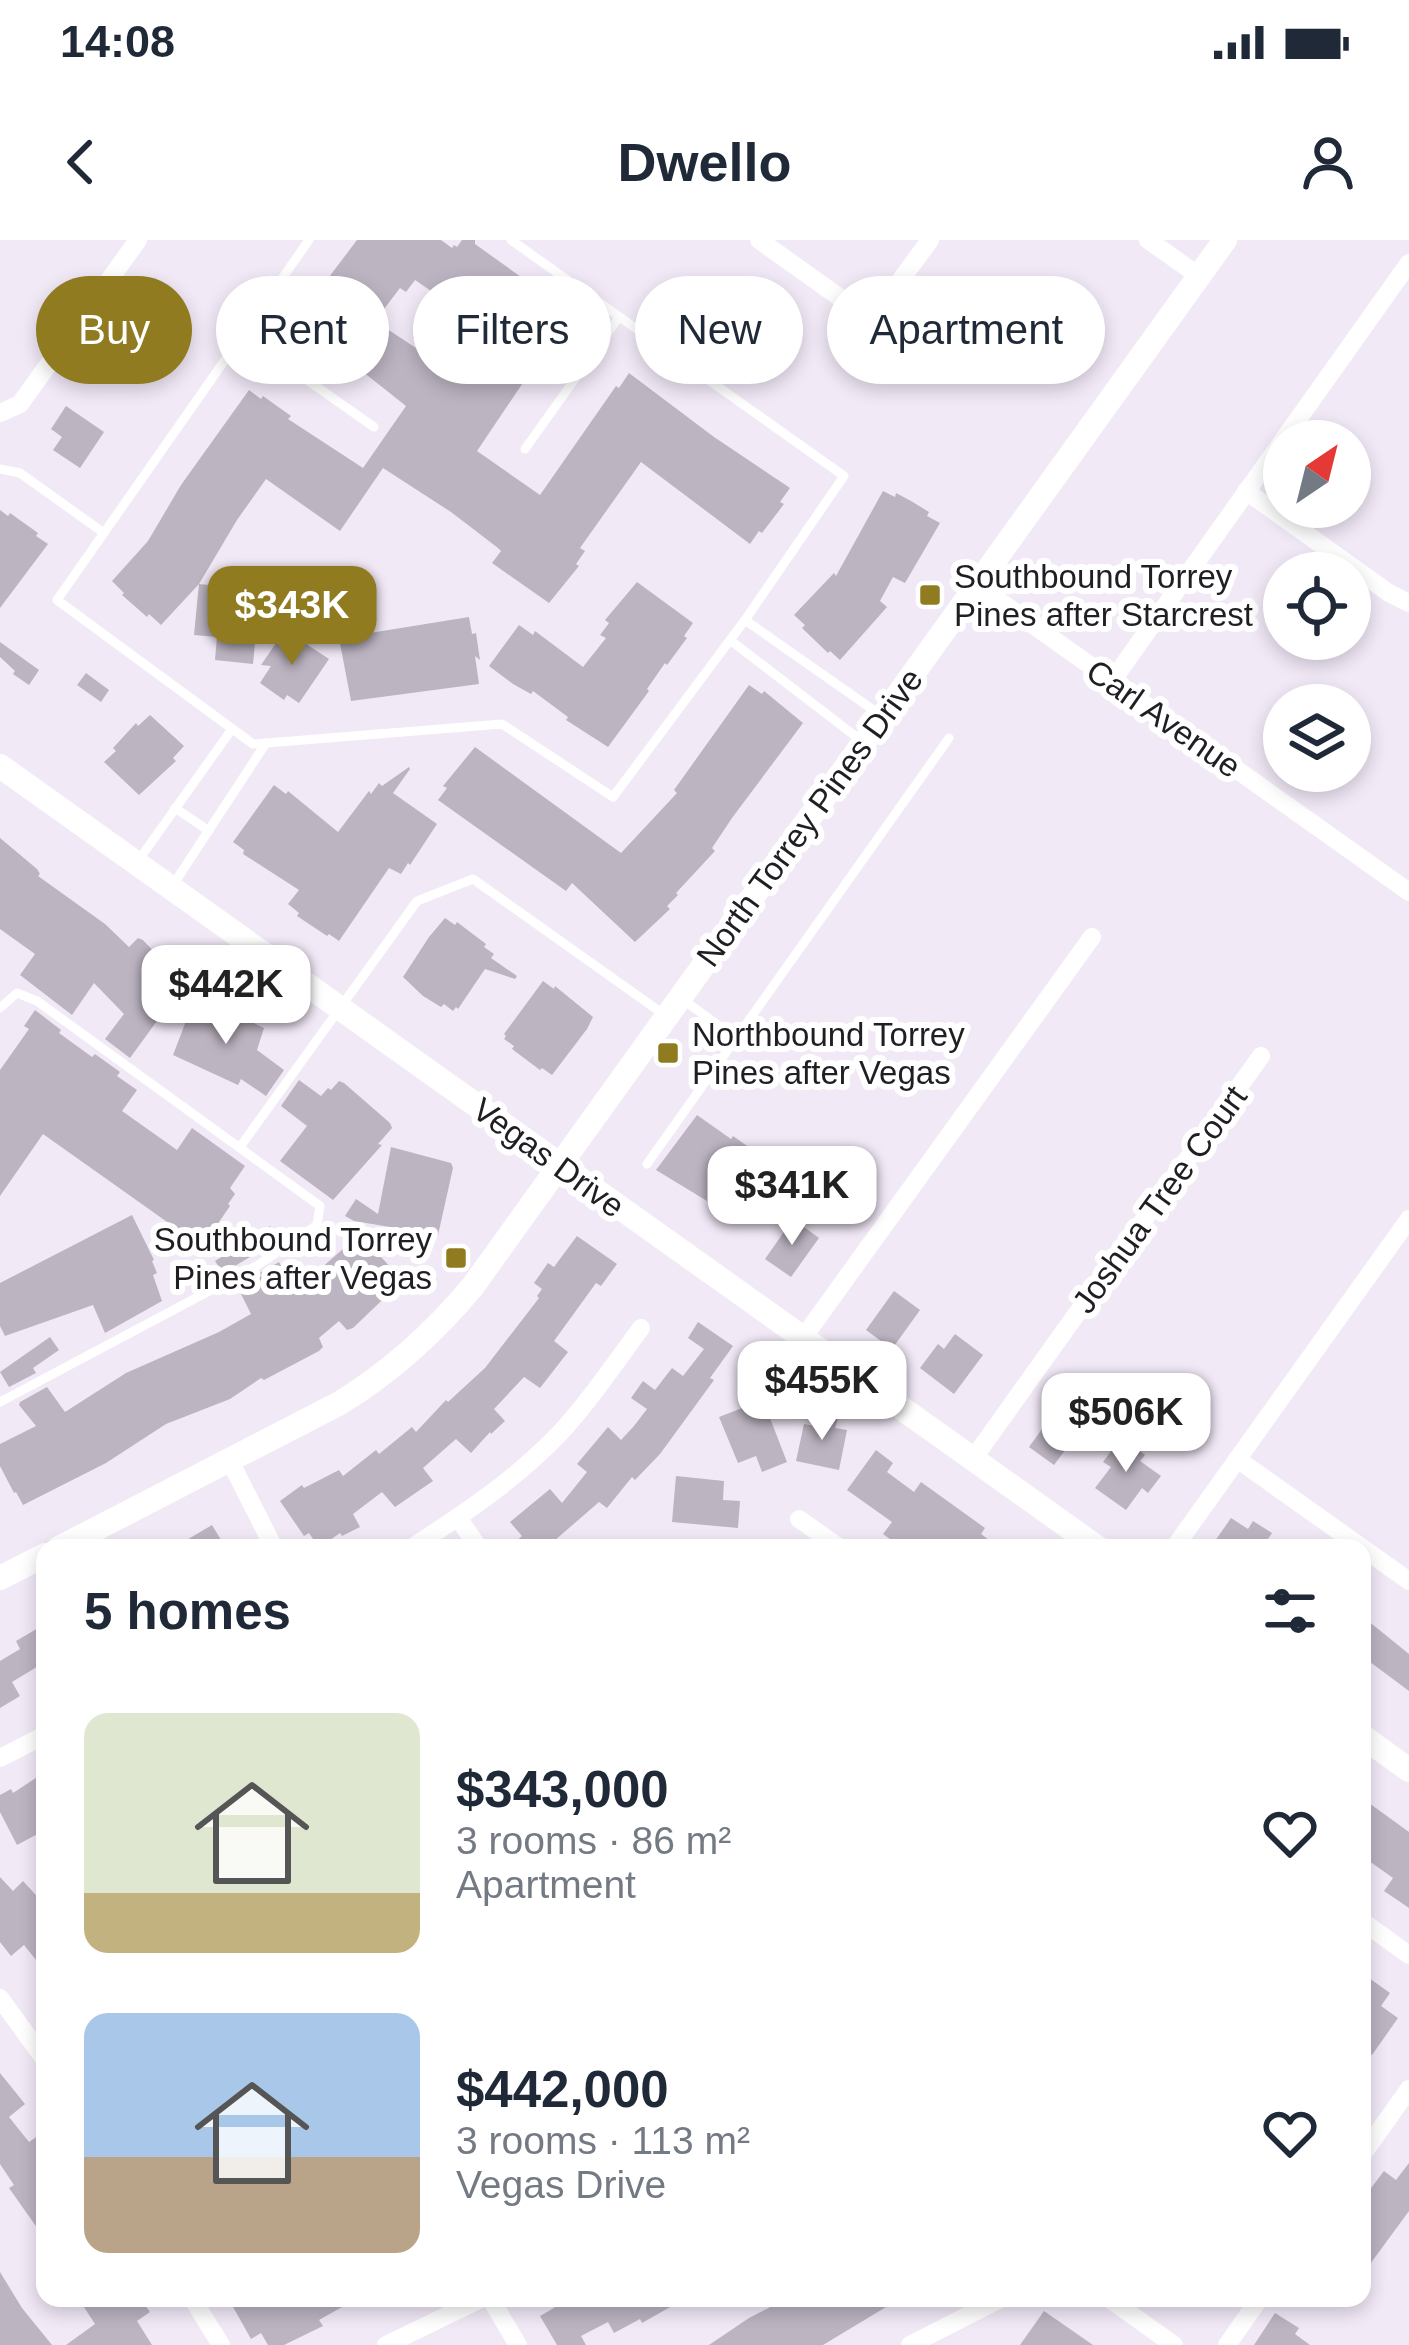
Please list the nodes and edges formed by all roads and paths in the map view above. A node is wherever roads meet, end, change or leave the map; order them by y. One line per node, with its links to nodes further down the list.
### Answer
1 (138, 240): 14 (street)
2 (309, 240): 9 (lane)
3 (511, 240): 11 (lane)
4 (759, 240): 5 (street)
5 (930, 240)
6 (1148, 240): 10 (street)
7 (1225, 240): 10 (main road, North Torrey Pines Drive)
8 (1409, 263): 18 (street)
9 (284, 276)
10 (1199, 276): 20 (main road, North Torrey Pines Drive)
11 (619, 317): 16 (lane); 22 (lane)
12 (216, 373): 19 (lane)
13 (313, 384): 15 (lane)
14 (1, 413)
15 (374, 427)
16 (525, 449)
17 (0, 469): 19 (lane)
18 (1246, 491): 21 (street); 24 (street)
19 (104, 533): 26 (lane)
20 (977, 585): 24 (street, Carl Avenue); 25 (main road, North Torrey Pines Drive)
21 (1409, 603)
22 (745, 620): 23 (lane); 25 (lane)
23 (730, 640): 28 (lane); 29 (lane)
24 (1112, 681): 35 (street, Carl Avenue)
25 (882, 716): 28 (main road, North Torrey Pines Drive)
26 (232, 729): 29 (lane); 31 (lane)
27 (949, 738): 40 (lane)
28 (863, 742): 37 (main road, North Torrey Pines Drive)
29 (266, 743): 32 (lane)
30 (0, 766): 33 (main road, Vegas Drive)
31 (175, 808): 32 (lane); 33 (lane)
32 (208, 831): 34 (lane)
33 (136, 863): 34 (main road, Vegas Drive)
34 (171, 888): 39 (main road, Vegas Drive)
35 (1409, 892)
36 (1092, 937): 47 (street)
37 (672, 1006): 39 (lane); 40 (lane); 44 (main road, North Torrey Pines Drive)
38 (0, 1008): 42 (lane)
39 (340, 1008): 42 (lane); 44 (main road, Vegas Drive)
40 (736, 1038): 43 (lane)
41 (1261, 1056): 49 (street, Joshua Tree Court)
42 (240, 1147): 48 (lane)
43 (646, 1164)
44 (560, 1165): 47 (main road, Vegas Drive); 50 (main road, North Torrey Pines Drive)
45 (1409, 1219): 51 (street)
46 (641, 1328): 52 (street)
47 (803, 1338): 49 (main road, Vegas Drive)
48 (0, 1402)
49 (973, 1459): 59 (main road, Vegas Drive)
50 (230, 1460): 54 (main road, North Torrey Pines Drive); 55 (street)
51 (1238, 1460): 60 (street); 61 (street)
52 (458, 1518): 56 (street); 57 (street)
53 (800, 1520): 58 (street)
54 (76, 1539)
55 (270, 1539)
56 (424, 1539)
57 (473, 1539)
58 (826, 1539)
59 (1084, 1539)
60 (1181, 1539)
61 (1349, 1539)
62 (1371, 1555): 65 (street)
63 (36, 1560): 64 (main road)
64 (0, 1578)
65 (1409, 1582)
66 (36, 1740): 68 (street)
67 (1371, 1743): 69 (main road)
68 (0, 1758)
69 (1409, 1770)
70 (1371, 1927): 71 (street)
71 (1409, 1954)
72 (0, 1998): 73 (street)
73 (36, 2048)
74 (1409, 2089): 75 (street)
75 (1371, 2142)
76 (198, 2307): 82 (street)
77 (468, 2307): 83 (street)
78 (493, 2307): 84 (street)
79 (984, 2307): 85 (street)
80 (1121, 2307): 86 (street)
81 (1254, 2307): 87 (street)
82 (221, 2345)
83 (386, 2345)
84 (518, 2345)
85 (910, 2345)
86 (1174, 2345)
87 (1227, 2345)

